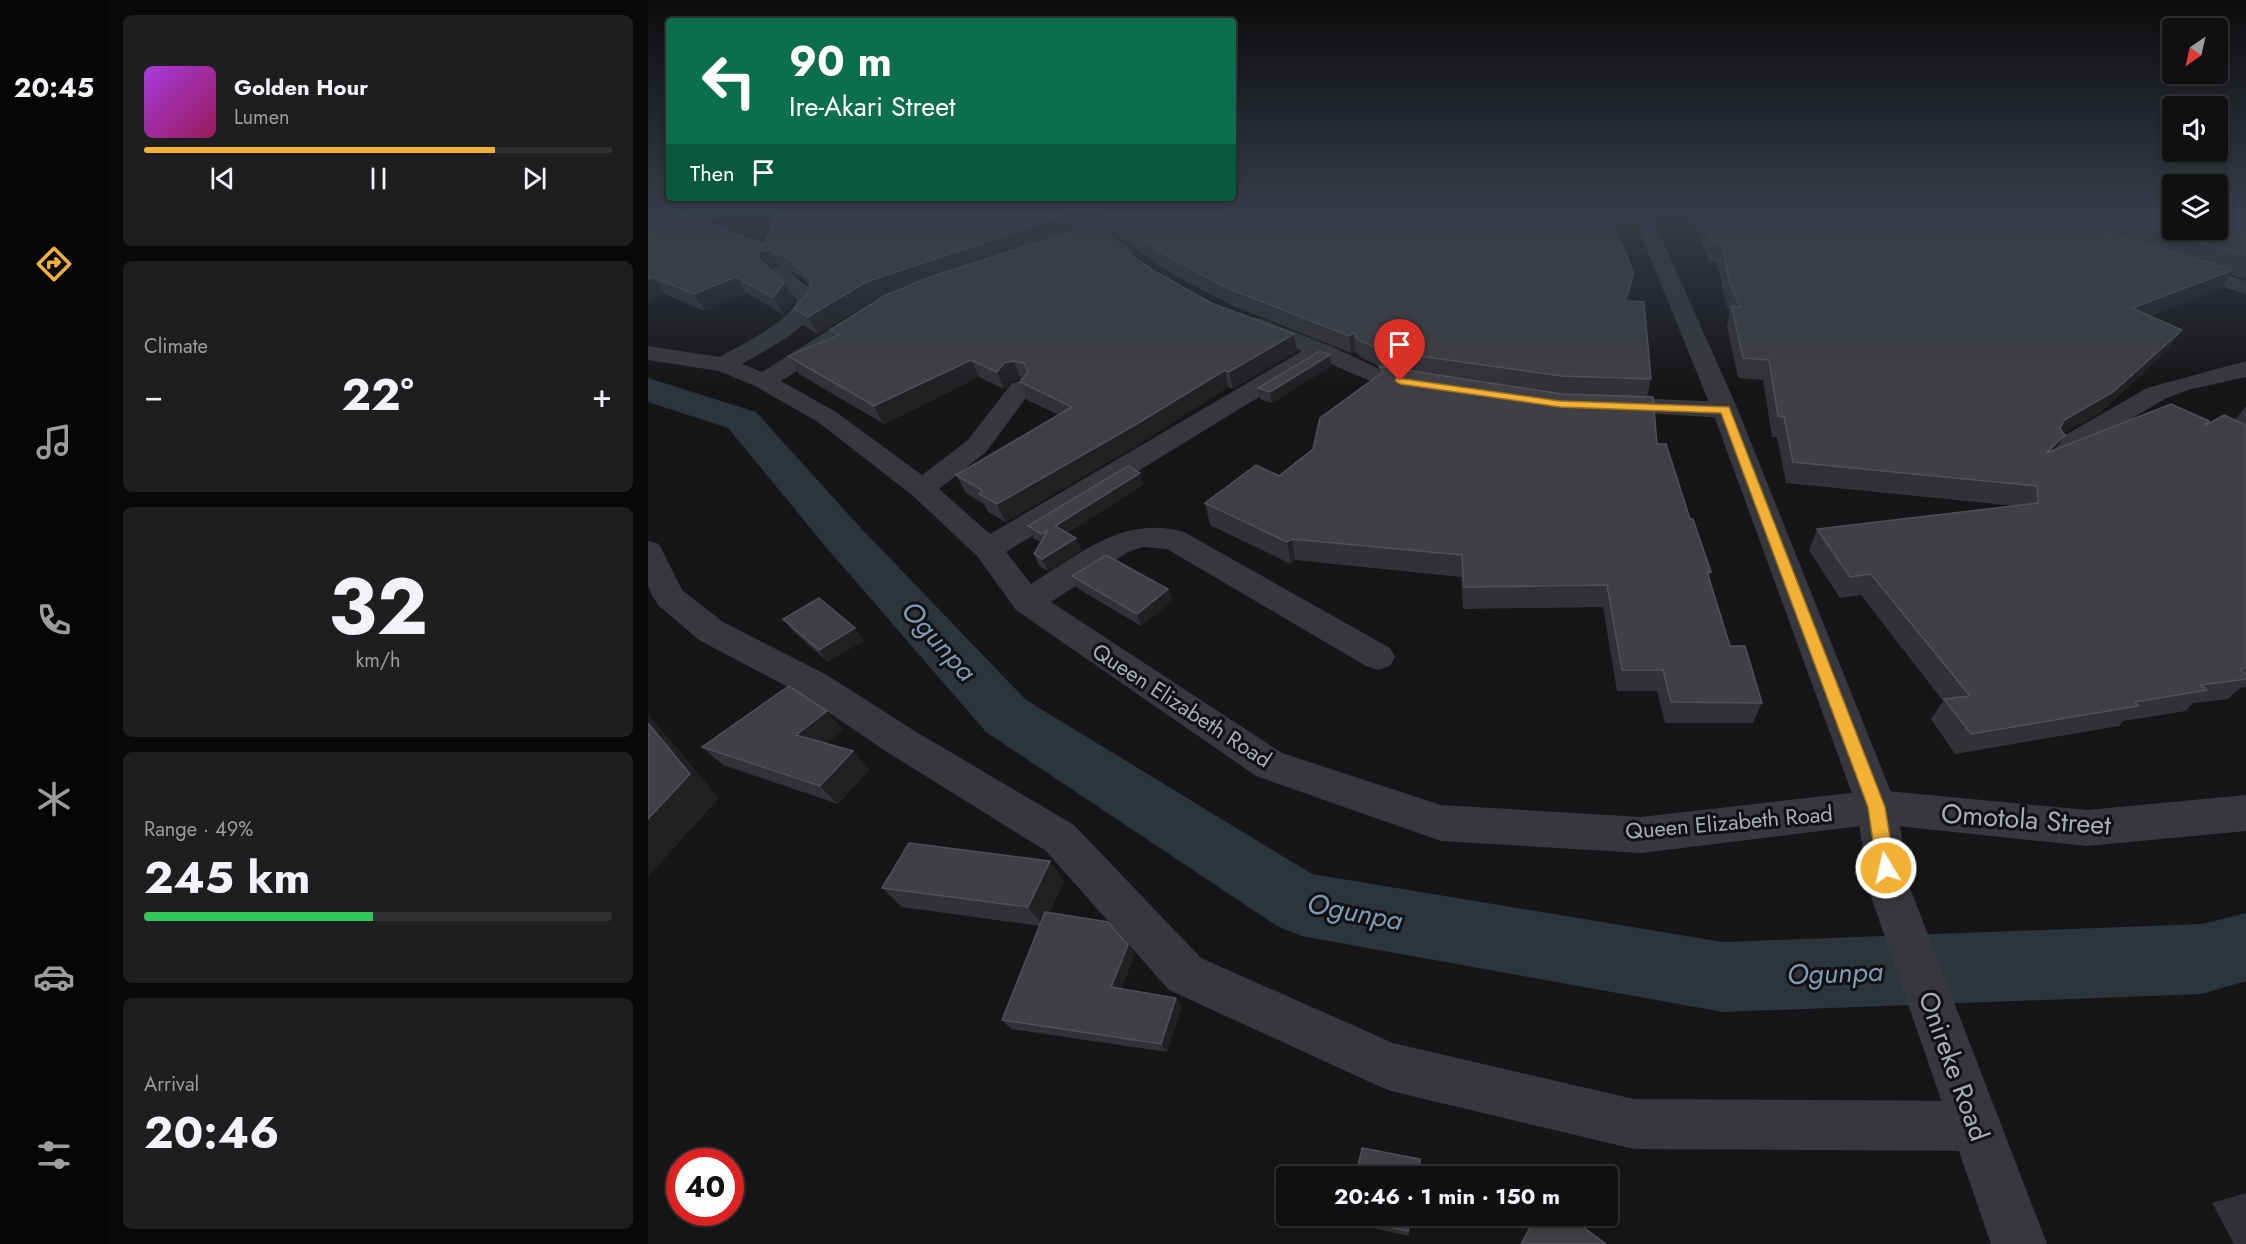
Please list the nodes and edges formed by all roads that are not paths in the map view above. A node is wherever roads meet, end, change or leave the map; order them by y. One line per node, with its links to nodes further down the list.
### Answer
1 (1665, 268): 16 (street, Onireke Road)
2 (2182, 268): 4 (street)
3 (779, 273): 9 (street)
4 (2246, 288)
5 (892, 302): 11 (street)
6 (1235, 317): 7 (street)
7 (1320, 350): 13 (street); 20 (street)
8 (648, 353): 9 (street, Queen Elizabeth Road)
9 (724, 365): 11 (street, Queen Elizabeth Road)
10 (2246, 368): 14 (street)
11 (764, 381): 19 (street, Queen Elizabeth Road)
12 (1021, 388): 19 (street)
13 (1446, 388)
14 (2153, 396): 17 (street); 18 (street)
15 (1584, 405): 16 (street)
16 (1725, 410): 24 (street, Onireke Road)
17 (2184, 411)
18 (2062, 448)
19 (922, 489): 20 (street, Queen Elizabeth Road)
20 (988, 549): 22 (street, Queen Elizabeth Road)
21 (648, 551): 26 (street)
22 (1027, 602): 23 (street); 24 (street, Queen Elizabeth Road)
23 (1378, 657)
24 (1877, 807): 25 (street, Omotola Street); 26 (street, Onireke Road)
25 (2246, 813)
26 (1975, 1126): 27 (street, Onireke Road)
27 (2019, 1244)

